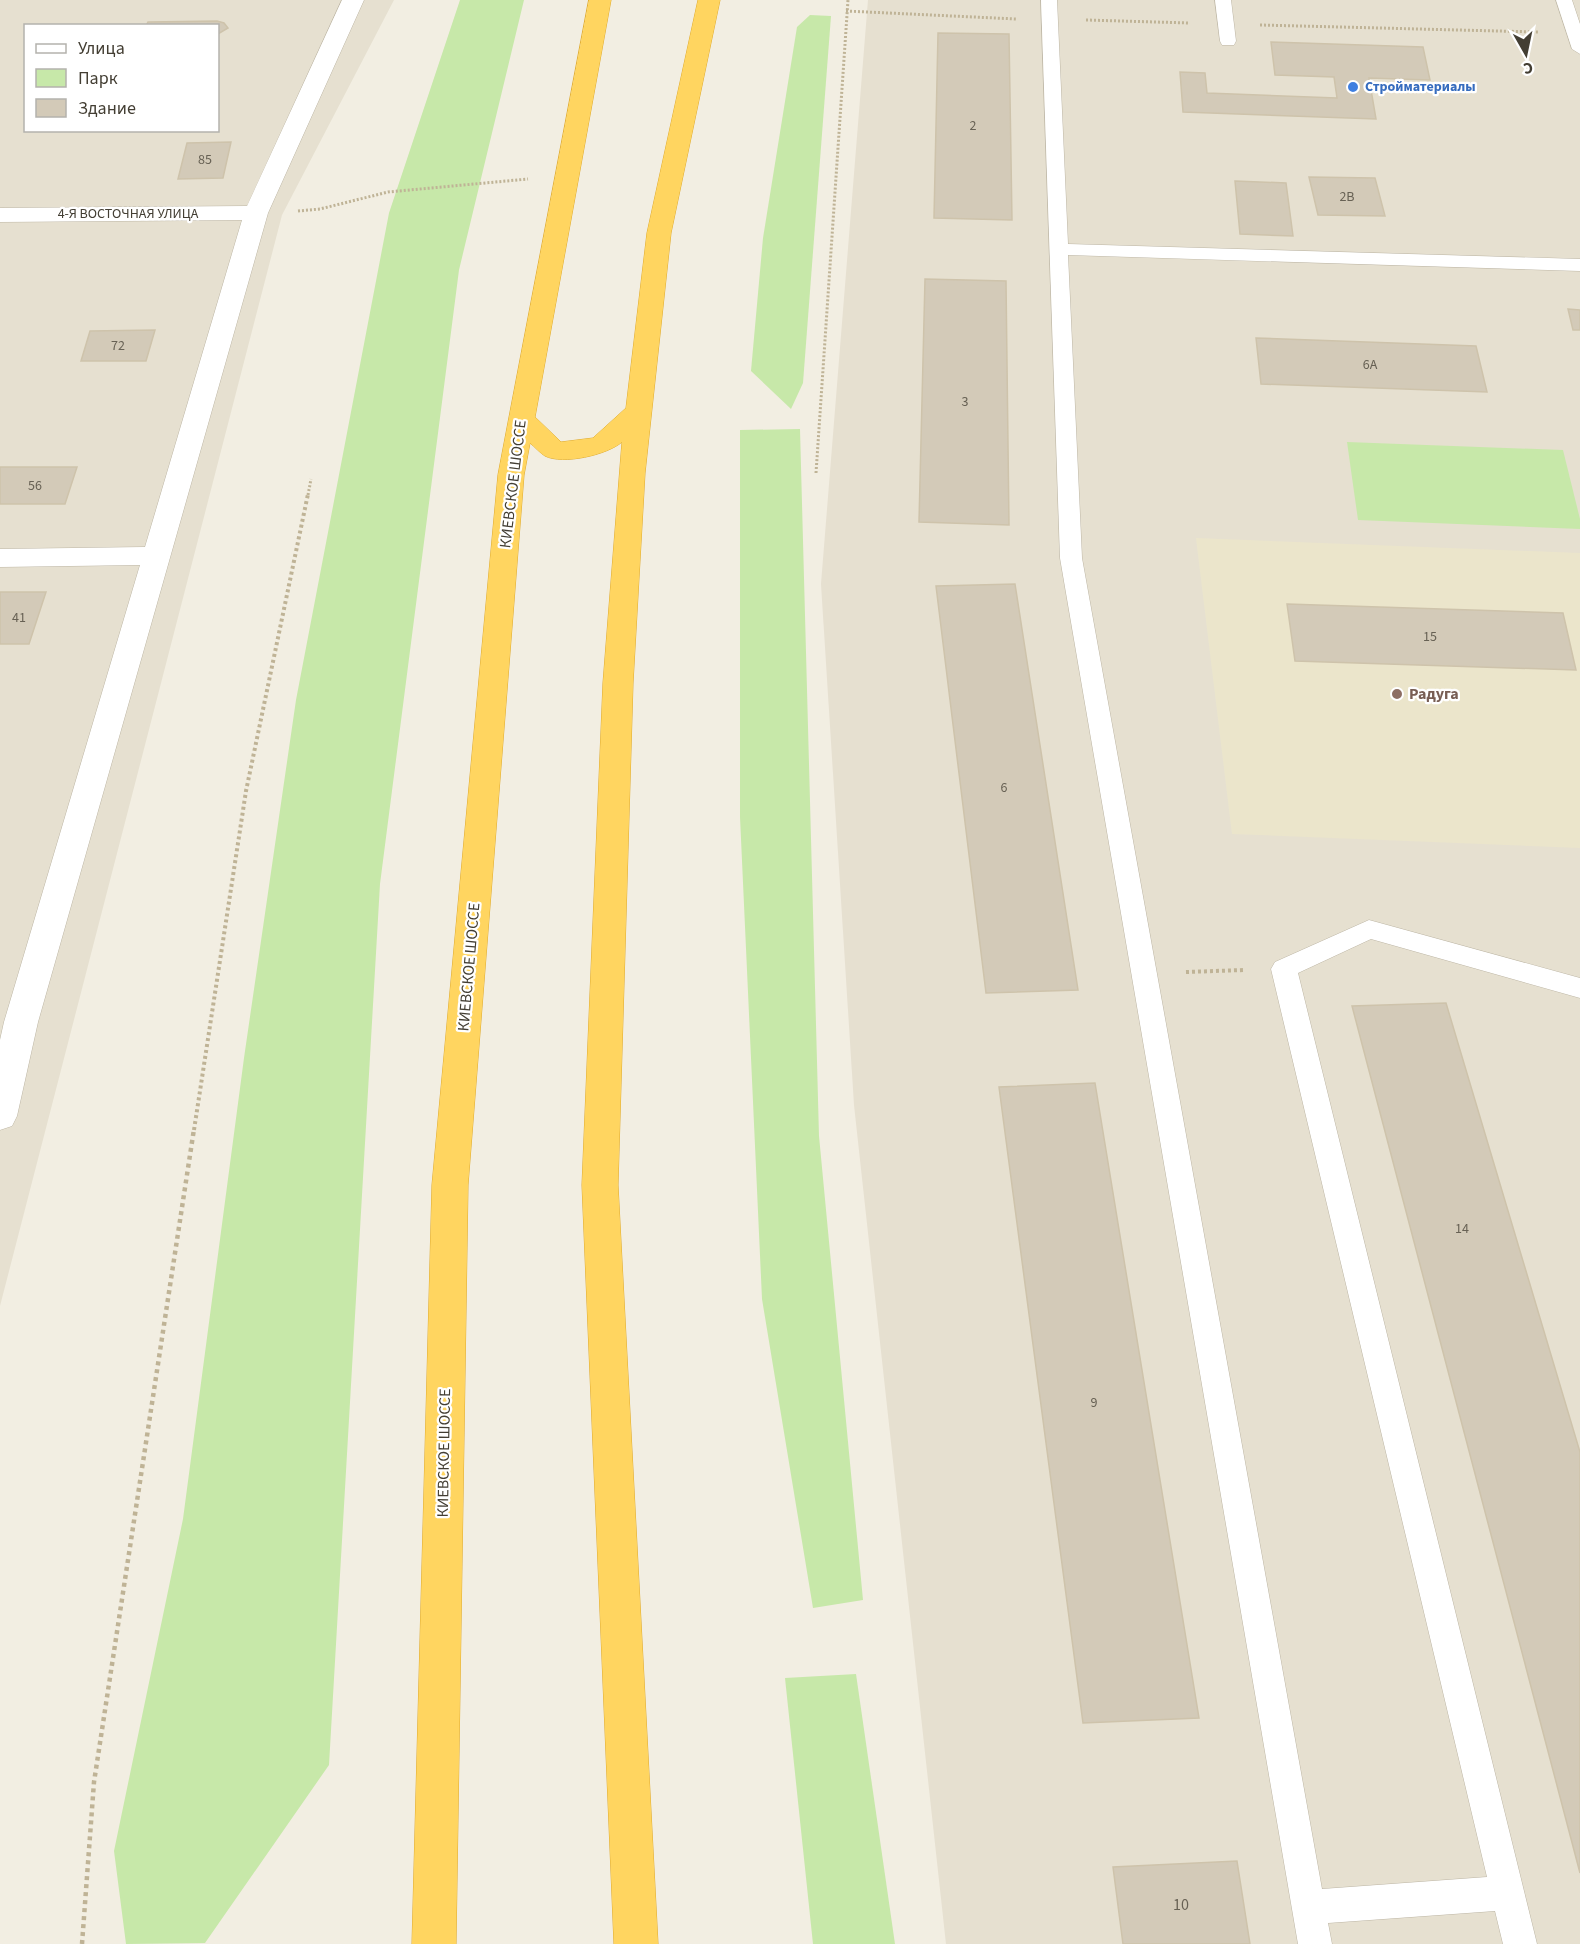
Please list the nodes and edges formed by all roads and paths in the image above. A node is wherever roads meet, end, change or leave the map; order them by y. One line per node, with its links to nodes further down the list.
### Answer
1 (353, 0): 11 (street)
2 (600, 0): 16 (highway, КИЕВСКОЕ ШОССЕ)
3 (709, 0): 15 (highway)
4 (848, 0): 17 (path)
5 (1049, 0): 13 (lane)
6 (1223, 0): 8 (lane)
7 (1564, 0): 9 (lane)
8 (1228, 41)
9 (1580, 50)
10 (529, 178): 11 (path)
11 (256, 213): 12 (street, 4-Я ВОСТОЧНАЯ УЛИЦА); 19 (street)
12 (0, 215)
13 (1059, 249): 14 (lane); 22 (lane)
14 (1580, 265)
15 (638, 411): 16 (highway); 30 (highway)
16 (521, 416): 29 (highway, КИЕВСКОЕ ШОССЕ)
17 (816, 473)
18 (311, 479): 28 (path)
19 (155, 556): 20 (street); 24 (street)
20 (0, 558)
21 (1284, 969): 22 (path); 23 (lane); 26 (lane)
22 (1143, 973): 27 (lane)
23 (1580, 988)
24 (11, 1022): 25 (street)
25 (0, 1116)
26 (1508, 1893): 27 (lane); 32 (lane)
27 (1308, 1907): 31 (lane)
28 (82, 1944)
29 (434, 1944)
30 (636, 1944)
31 (1315, 1944)
32 (1520, 1944)

